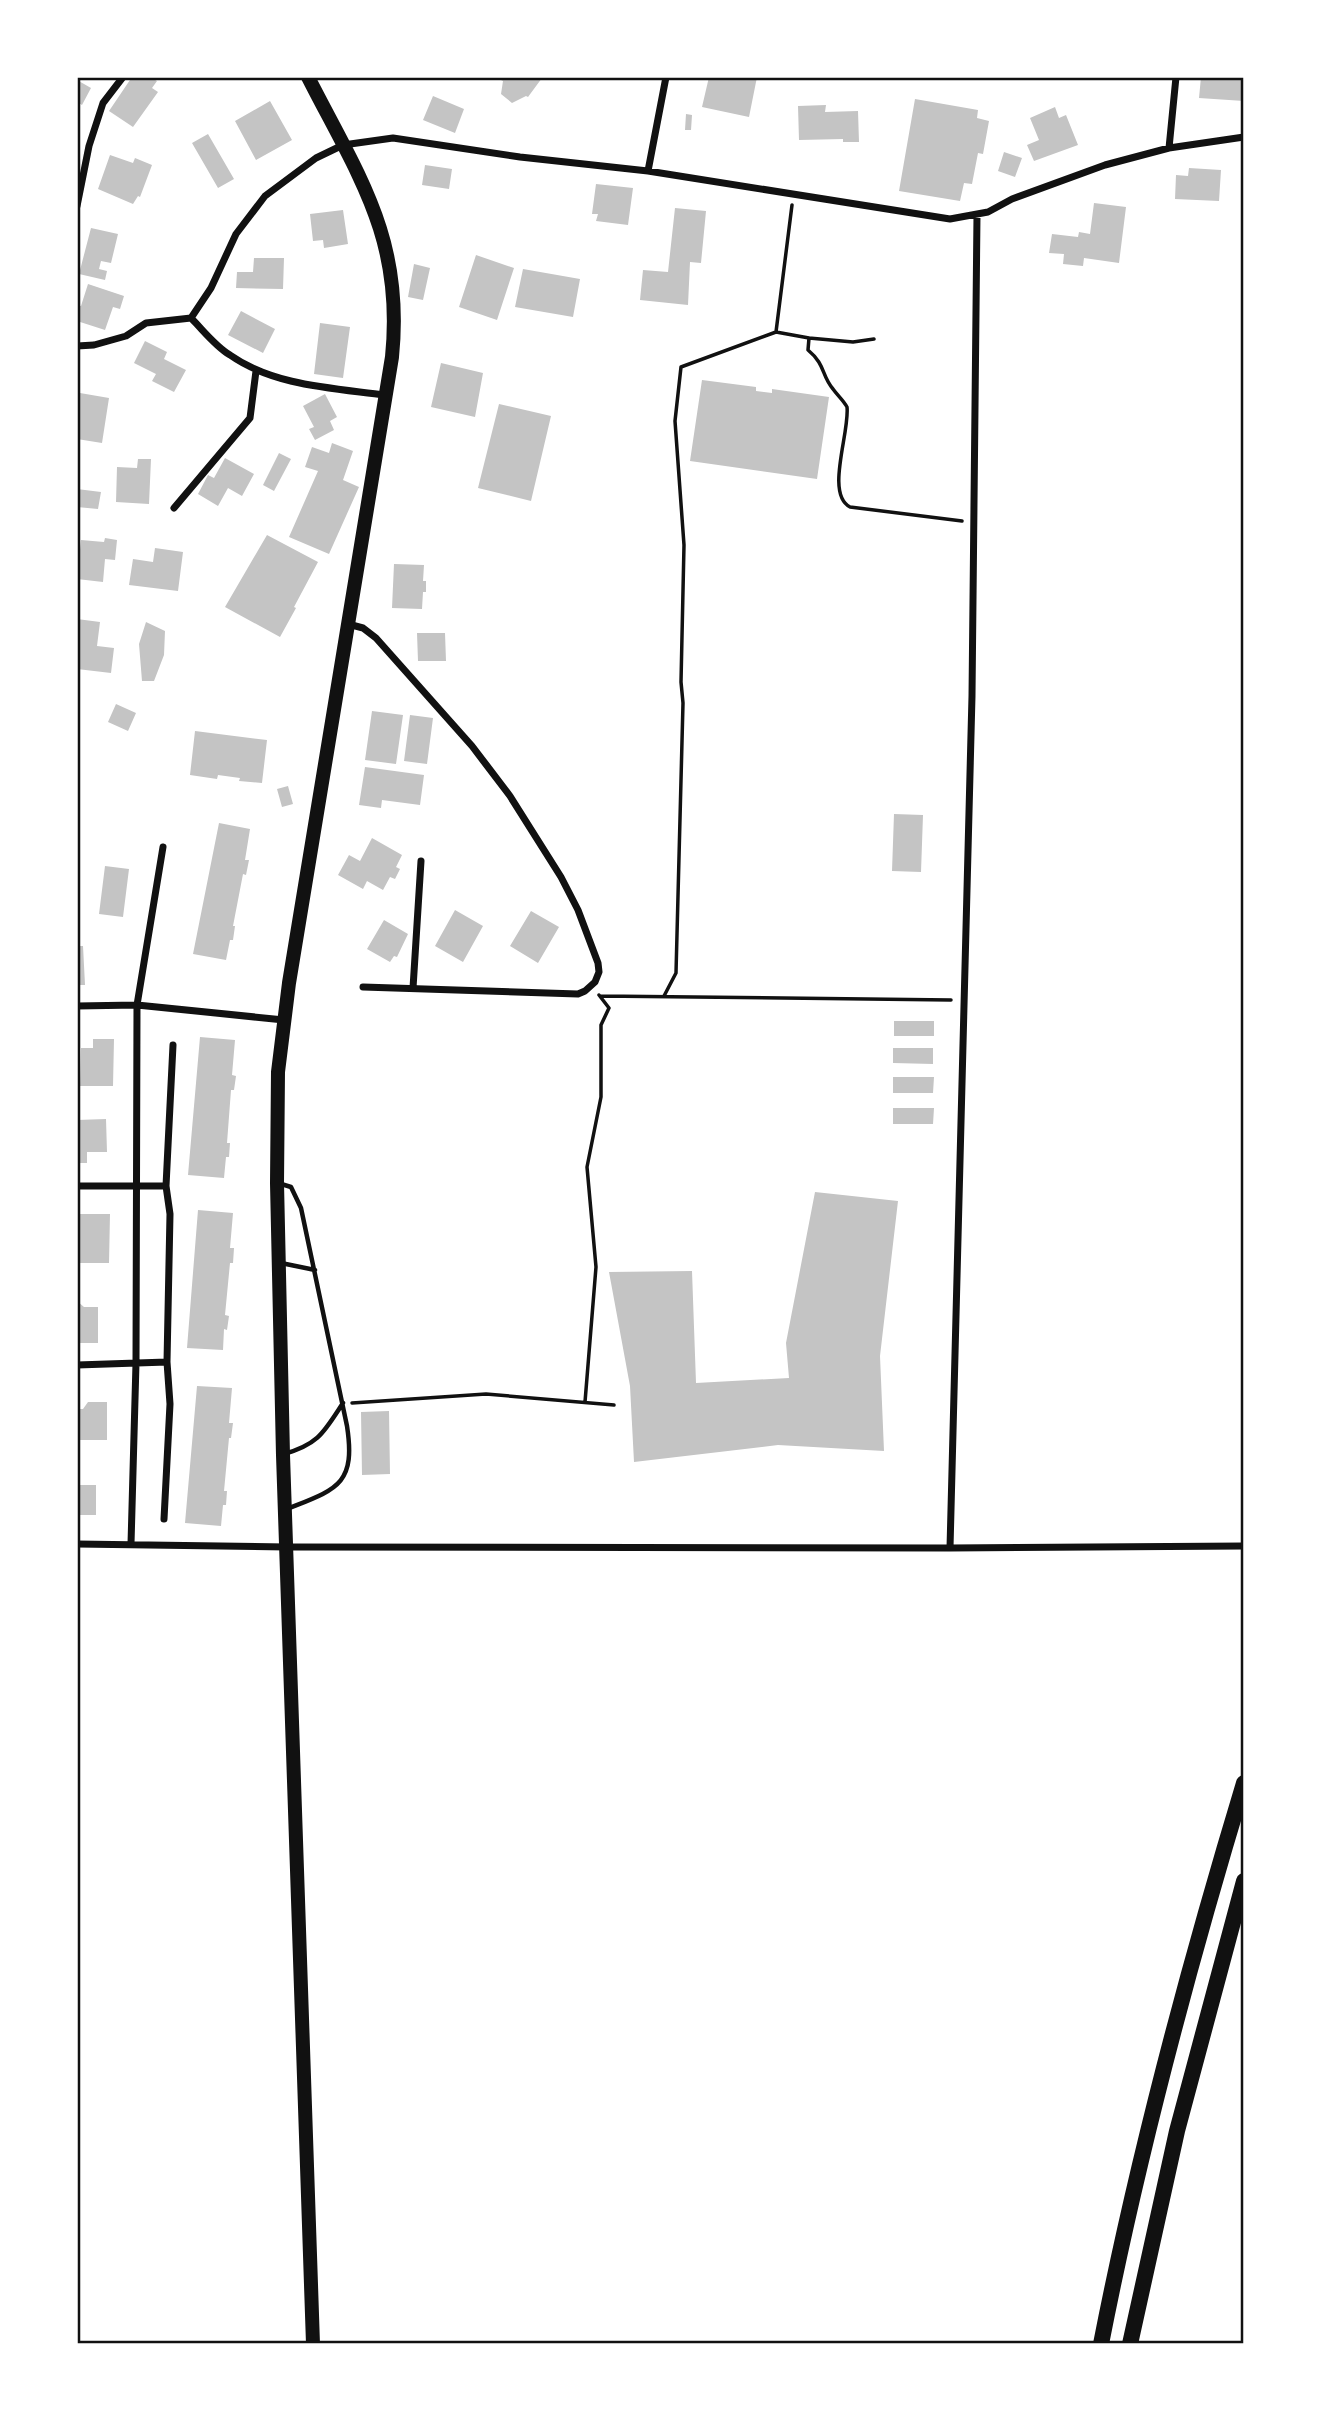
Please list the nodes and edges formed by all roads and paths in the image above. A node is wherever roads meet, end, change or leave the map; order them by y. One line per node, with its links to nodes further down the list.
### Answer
1 (123, 77): 10 (street)
2 (308, 77): 6 (main road)
3 (666, 77): 8 (street)
4 (1176, 77): 7 (street)
5 (1244, 137): 7 (street)
6 (344, 145): 8 (street); 12 (street); 18 (main road)
7 (1169, 148): 11 (street)
8 (648, 171): 9 (street)
9 (794, 193): 11 (street); 13 (path)
10 (77, 206)
11 (977, 215): 20 (street)
12 (191, 317): 16 (street); 17 (street)
13 (776, 332): 14 (path); 28 (path)
14 (809, 338): 15 (path); 20 (path)
15 (874, 339)
16 (77, 346)
17 (256, 371): 18 (street); 19 (street)
18 (386, 395): 21 (main road)
19 (174, 508)
20 (974, 523): 29 (street)
21 (348, 624): 24 (street); 32 (main road)
22 (163, 847): 30 (street)
23 (421, 862): 26 (street)
24 (592, 985): 26 (street); 27 (path)
25 (363, 986): 26 (street)
26 (413, 988)
27 (600, 996): 28 (path); 43 (path)
28 (664, 996): 29 (path)
29 (964, 1001): 53 (street)
30 (137, 1005): 31 (street); 32 (street); 37 (street)
31 (77, 1006)
32 (284, 1020): 34 (main road)
33 (173, 1045): 36 (street)
34 (276, 1183): 38 (main road); 39 (lane)
35 (77, 1186): 37 (street)
36 (166, 1186): 37 (street); 40 (street)
37 (136, 1187): 41 (street)
38 (278, 1262): 39 (lane); 46 (main road)
39 (315, 1270): 44 (lane)
40 (167, 1362): 41 (street); 48 (street)
41 (136, 1363): 42 (street); 50 (street)
42 (77, 1364)
43 (585, 1402): 44 (path); 45 (path)
44 (343, 1403): 46 (lane); 47 (lane)
45 (614, 1405)
46 (283, 1455): 47 (main road)
47 (286, 1510): 52 (main road)
48 (164, 1519)
49 (77, 1544): 50 (street)
50 (131, 1544): 52 (street)
51 (1244, 1546): 53 (street)
52 (287, 1547): 53 (street); 56 (main road)
53 (950, 1548)
54 (1244, 1783): 57 (highway)
55 (1244, 1881): 58 (highway)
56 (313, 2344)
57 (1101, 2344)
58 (1129, 2344)

